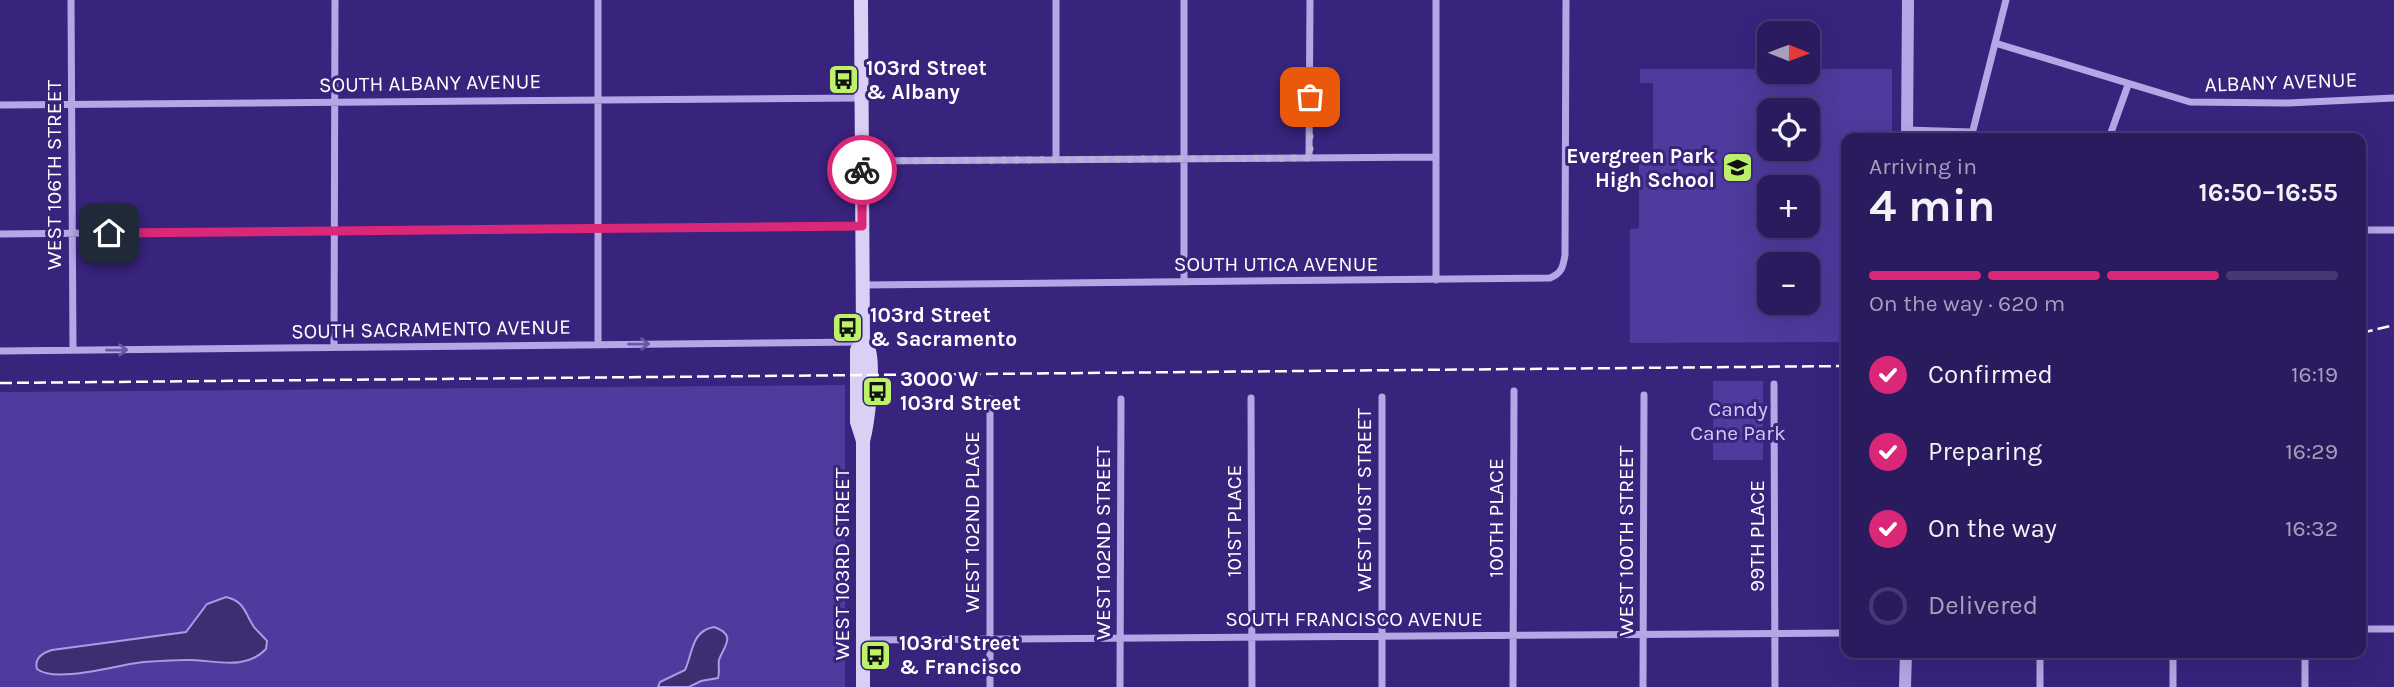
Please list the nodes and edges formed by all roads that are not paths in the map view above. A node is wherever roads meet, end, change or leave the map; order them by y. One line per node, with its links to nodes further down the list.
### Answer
1 (71, 0): 18 (street, WEST 106TH STREET)
2 (335, 0): 17 (street)
3 (598, 0): 16 (street)
4 (861, 0): 15 (main road, WEST 103RD STREET)
5 (1056, 0): 24 (street)
6 (1184, 0): 25 (street)
7 (1310, 0): 26 (street)
8 (1436, 0): 23 (street)
9 (1566, 0): 35 (street, SOUTH UTICA AVENUE)
10 (1908, 0): 20 (street)
11 (2007, 0): 12 (street)
12 (1995, 43): 13 (street, ALBANY AVENUE); 21 (street)
13 (2128, 85): 14 (street, ALBANY AVENUE); 22 (street)
14 (2394, 97)
15 (861, 98): 16 (street, SOUTH ALBANY AVENUE); 27 (main road, WEST 103RD STREET)
16 (598, 99): 17 (street, SOUTH ALBANY AVENUE); 29 (street)
17 (334, 103): 18 (street, SOUTH ALBANY AVENUE); 32 (street)
18 (72, 104): 19 (street, SOUTH ALBANY AVENUE); 33 (street, WEST 106TH STREET)
19 (0, 105)
20 (1907, 133)
21 (1972, 133)
22 (2111, 133)
23 (1436, 157): 26 (street); 35 (street)
24 (1056, 158): 25 (street); 27 (street)
25 (1184, 158): 26 (street); 36 (street)
26 (1310, 158)
27 (862, 161): 28 (main road, WEST 103RD STREET)
28 (862, 226): 29 (street); 37 (main road, WEST 103RD STREET)
29 (598, 228): 32 (street); 39 (street)
30 (2366, 230): 31 (street)
31 (2394, 230)
32 (334, 231): 33 (street); 40 (street)
33 (72, 233): 34 (street); 41 (street, WEST 106TH STREET)
34 (0, 234)
35 (1436, 280): 36 (street, SOUTH UTICA AVENUE)
36 (1184, 282): 37 (street, SOUTH UTICA AVENUE)
37 (862, 285): 38 (main road, WEST 103RD STREET)
38 (863, 342): 39 (street, SOUTH SACRAMENTO AVENUE, one-way to 38); 60 (main road, WEST 103RD STREET)
39 (598, 344): 40 (street, SOUTH SACRAMENTO AVENUE)
40 (334, 347): 41 (street, SOUTH SACRAMENTO AVENUE, one-way to 40)
41 (73, 350): 42 (street, SOUTH SACRAMENTO AVENUE)
42 (0, 351)
43 (1774, 384): 52 (street, 99TH PLACE)
44 (1514, 391): 55 (street, 100TH PLACE)
45 (1644, 395): 54 (street, WEST 100TH STREET)
46 (1382, 397): 56 (street, WEST 101ST STREET)
47 (1251, 398): 57 (street, 101ST PLACE)
48 (990, 399): 59 (street, WEST 102ND PLACE)
49 (1121, 399): 58 (street, WEST 102ND STREET)
50 (2366, 629): 51 (street)
51 (2394, 629)
52 (1775, 633): 53 (street, SOUTH FRANCISCO AVENUE); 54 (street, SOUTH FRANCISCO AVENUE); 72 (street, 99TH PLACE)
53 (1841, 633)
54 (1643, 634): 55 (street, SOUTH FRANCISCO AVENUE); 71 (street, WEST 100TH STREET)
55 (1514, 635): 56 (street, SOUTH FRANCISCO AVENUE); 70 (street, 100TH PLACE)
56 (1382, 636): 57 (street, SOUTH FRANCISCO AVENUE); 69 (street, WEST 101ST STREET)
57 (1252, 637): 58 (street, SOUTH FRANCISCO AVENUE); 68 (street, 101ST PLACE)
58 (1120, 638): 59 (street, SOUTH FRANCISCO AVENUE); 67 (street, WEST 102ND STREET)
59 (990, 639): 60 (street, SOUTH FRANCISCO AVENUE); 66 (street, WEST 102ND PLACE)
60 (863, 640): 65 (main road, WEST 103RD STREET)
61 (1906, 658): 73 (street)
62 (2040, 658): 74 (street)
63 (2173, 658): 75 (street)
64 (2305, 658): 76 (street)
65 (863, 687)
66 (990, 687)
67 (1120, 687)
68 (1252, 687)
69 (1382, 687)
70 (1513, 687)
71 (1643, 687)
72 (1775, 687)
73 (1906, 687)
74 (2040, 687)
75 (2173, 687)
76 (2305, 687)

